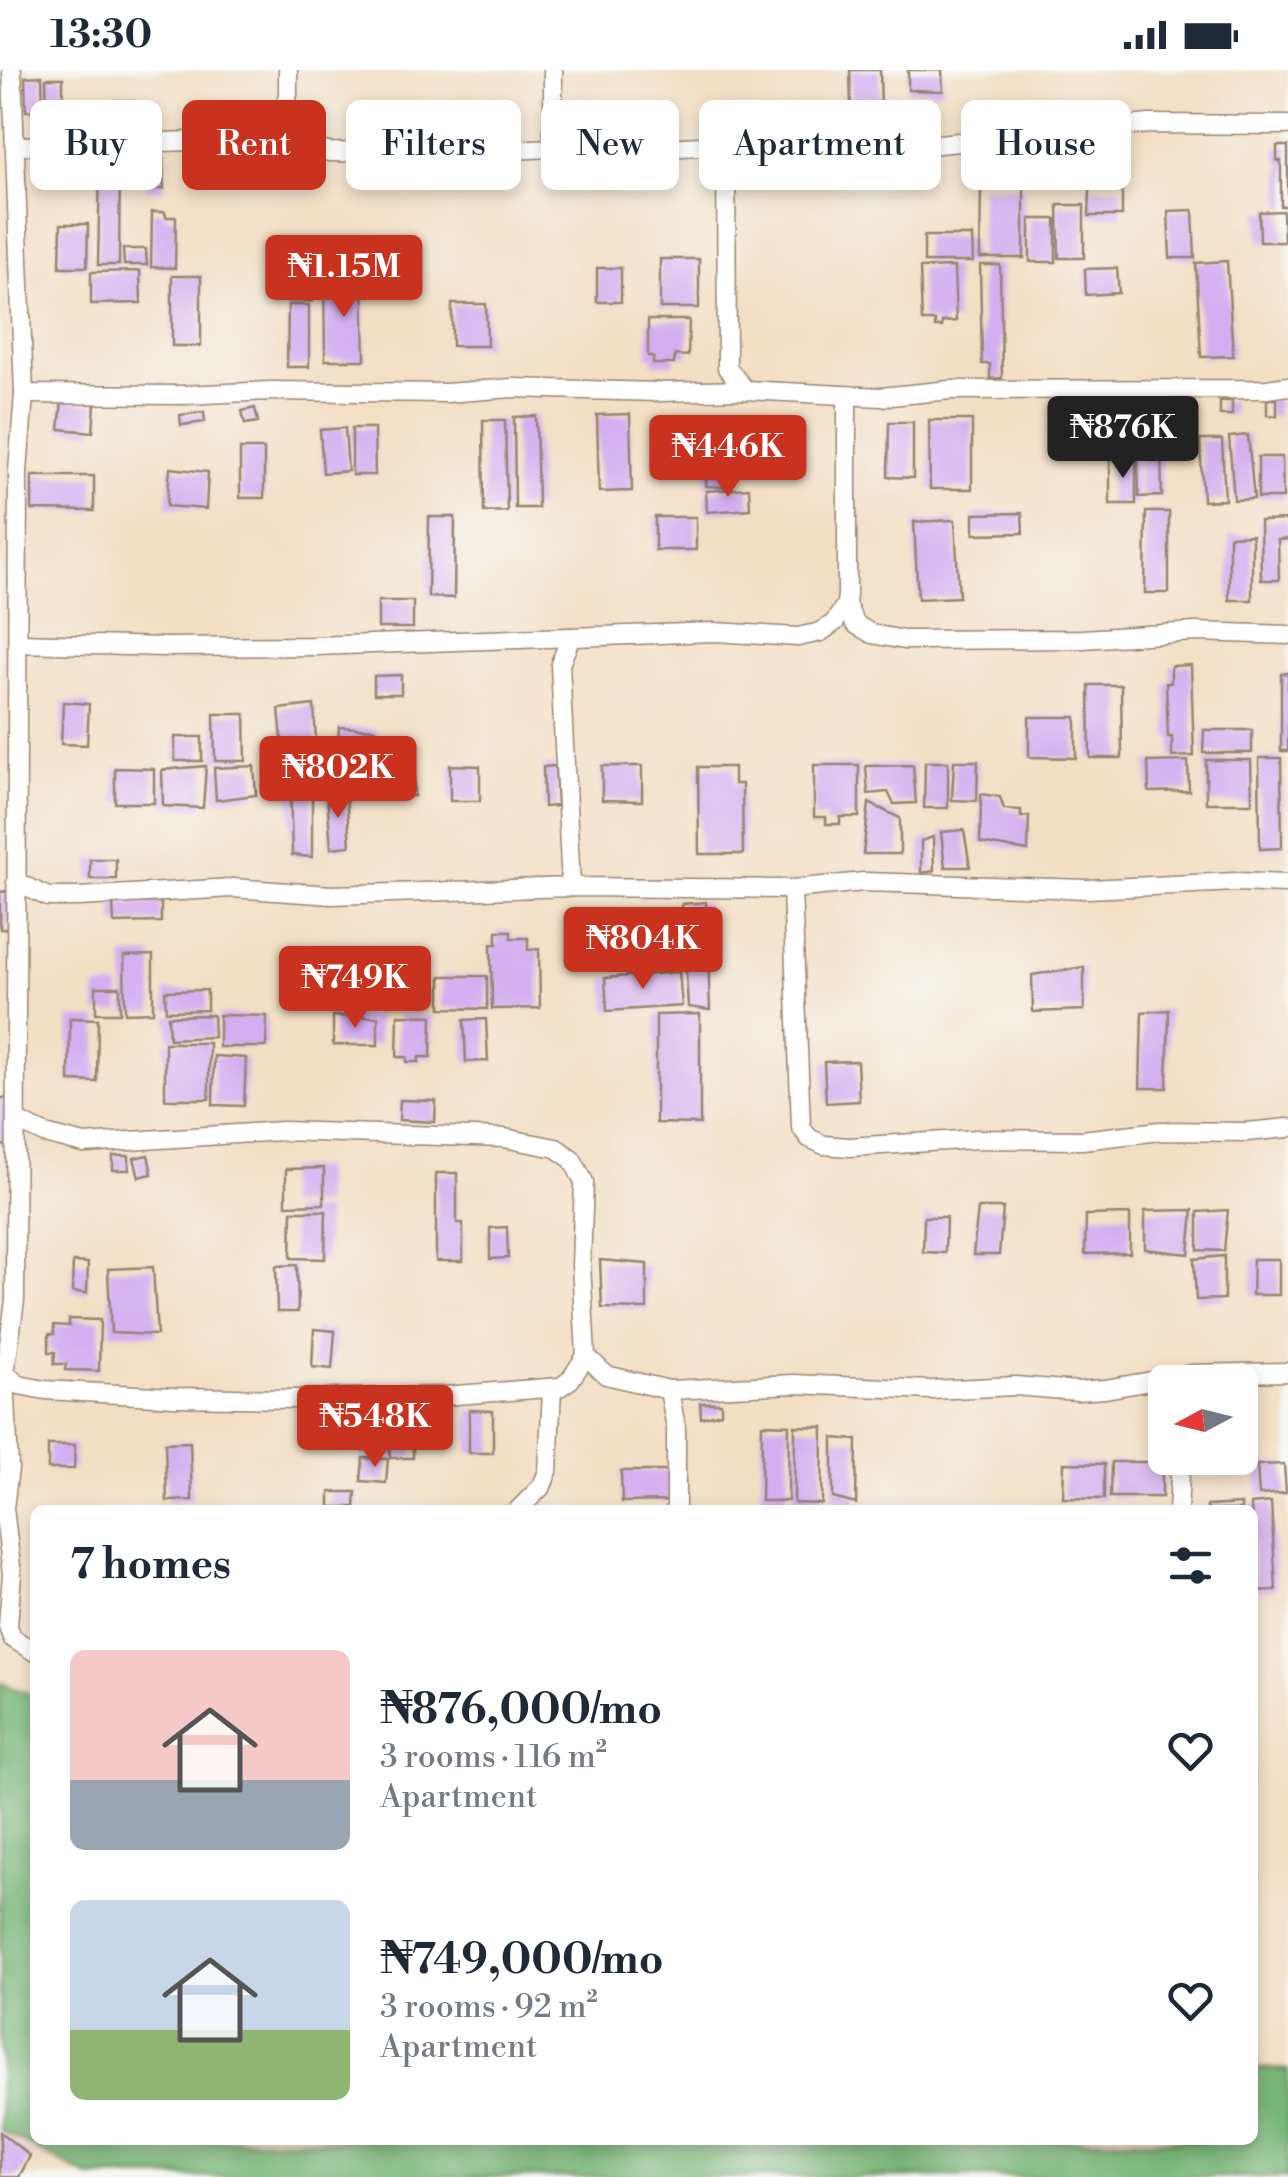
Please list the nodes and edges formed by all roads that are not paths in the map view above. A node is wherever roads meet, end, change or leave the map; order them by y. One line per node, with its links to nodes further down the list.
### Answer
1 (12, 70): 9 (street)
2 (288, 70): 4 (street)
3 (554, 70): 5 (street)
4 (286, 100)
5 (554, 100)
6 (1288, 124): 8 (street)
7 (182, 143): 9 (street)
8 (941, 144)
9 (16, 146): 13 (street)
10 (541, 149): 11 (street)
11 (326, 151)
12 (726, 190): 14 (street)
13 (8, 220): 18 (street)
14 (727, 368): 16 (street); 17 (street)
15 (1288, 386): 19 (street)
16 (712, 390): 17 (street); 18 (street)
17 (745, 390): 19 (street)
18 (24, 394): 20 (street)
19 (847, 396): 21 (street)
20 (9, 471): 24 (street)
21 (846, 604): 22 (street); 23 (street)
22 (1288, 635)
23 (571, 638): 24 (street); 27 (street)
24 (20, 643): 25 (street)
25 (16, 882): 27 (street); 29 (street)
26 (1288, 884): 28 (street)
27 (570, 887): 28 (street)
28 (792, 889): 30 (street)
29 (17, 1121): 31 (street); 32 (street)
30 (1288, 1128)
31 (8, 1231): 34 (street)
32 (586, 1356): 37 (street); 38 (street)
33 (1288, 1372): 35 (street)
34 (5, 1373): 37 (street); 43 (street)
35 (1258, 1374)
36 (1148, 1384): 38 (street)
37 (552, 1389): 40 (street)
38 (670, 1390): 41 (street)
39 (1180, 1475): 42 (street)
40 (523, 1505)
41 (676, 1505)
42 (1178, 1505)
43 (30, 1649)

